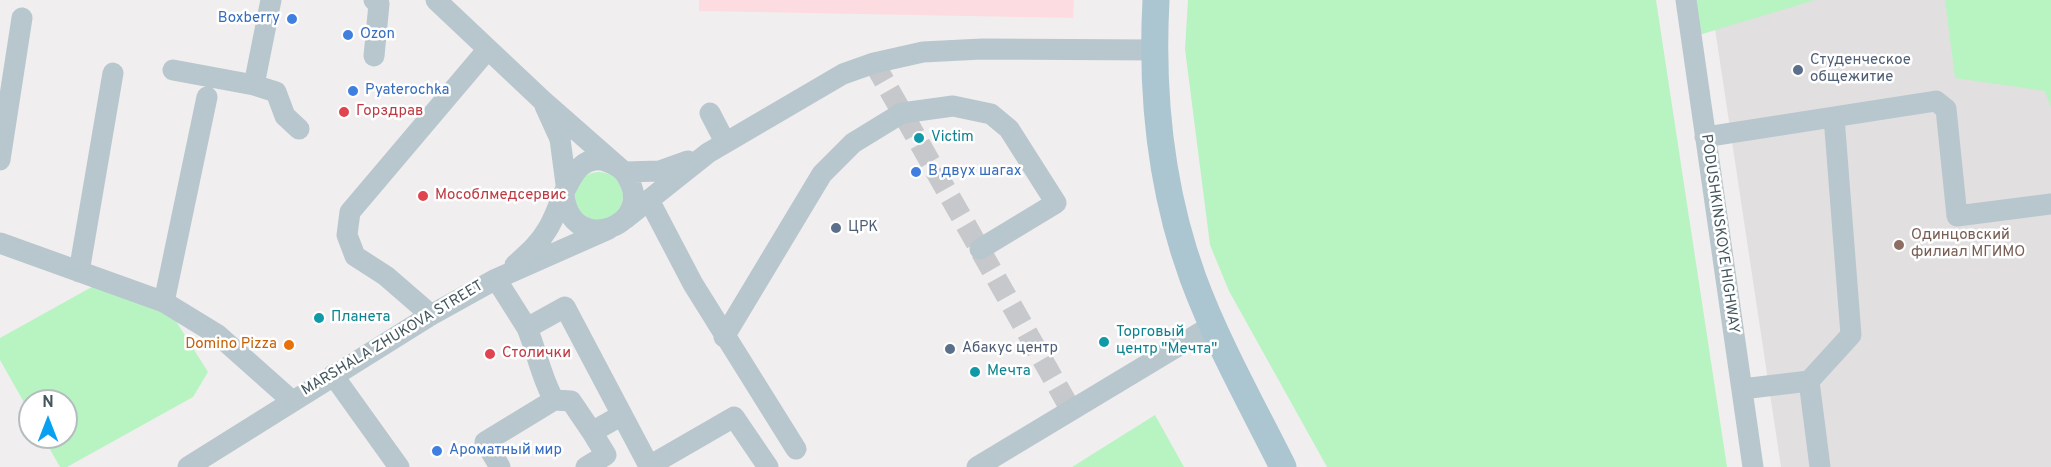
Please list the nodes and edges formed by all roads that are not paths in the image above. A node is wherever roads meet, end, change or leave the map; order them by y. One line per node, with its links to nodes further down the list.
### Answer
1 (271, 0): 12 (street)
2 (374, 0): 9 (street)
3 (436, 0): 7 (street)
4 (1156, 0): 8 (main road)
5 (1686, 0): 18 (street, PODUSHKINSKOYE HIGHWAY)
6 (22, 18): 20 (street)
7 (488, 49): 14 (street); 31 (street)
8 (1155, 50): 19 (street, MARSHALA ZHUKOVA STREET); 32 (main road)
9 (374, 56)
10 (173, 70): 12 (street)
11 (113, 73): 28 (street)
12 (254, 85): 17 (street)
13 (207, 97): 30 (street)
14 (542, 100): 21 (street); 22 (street)
15 (710, 113): 19 (street)
16 (1834, 117): 18 (street); 24 (street); 36 (street)
17 (299, 129)
18 (1705, 137): 37 (street, PODUSHKINSKOYE HIGHWAY)
19 (717, 147): 21 (street); 23 (street, MARSHALA ZHUKOVA STREET)
20 (0, 160)
21 (623, 170): 22 (street); 25 (street)
22 (565, 189): 25 (street); 29 (street)
23 (649, 200): 25 (street, MARSHALA ZHUKOVA STREET); 34 (street)
24 (2051, 204)
25 (617, 224): 29 (street, MARSHALA ZHUKOVA STREET)
26 (0, 243): 28 (street)
27 (980, 249): 34 (street)
28 (79, 272): 30 (street)
29 (501, 276): 31 (street, MARSHALA ZHUKOVA STREET); 33 (street)
30 (164, 302): 38 (street)
31 (431, 315): 35 (street, MARSHALA ZHUKOVA STREET)
32 (1213, 325): 49 (street); 50 (main road)
33 (527, 328): 39 (street); 40 (street)
34 (724, 337): 42 (street)
35 (333, 375): 38 (street, MARSHALA ZHUKOVA STREET); 44 (street)
36 (1809, 381): 37 (street); 52 (street)
37 (1742, 388): 51 (street, PODUSHKINSKOYE HIGHWAY)
38 (291, 400): 43 (street, MARSHALA ZHUKOVA STREET)
39 (554, 400): 41 (street); 45 (street)
40 (622, 415): 41 (street); 47 (street)
41 (592, 432): 46 (street)
42 (796, 449)
43 (188, 467)
44 (399, 467)
45 (500, 467)
46 (586, 467)
47 (648, 467): 48 (street)
48 (768, 467)
49 (977, 467)
50 (1283, 467)
51 (1753, 467)
52 (1820, 467)

